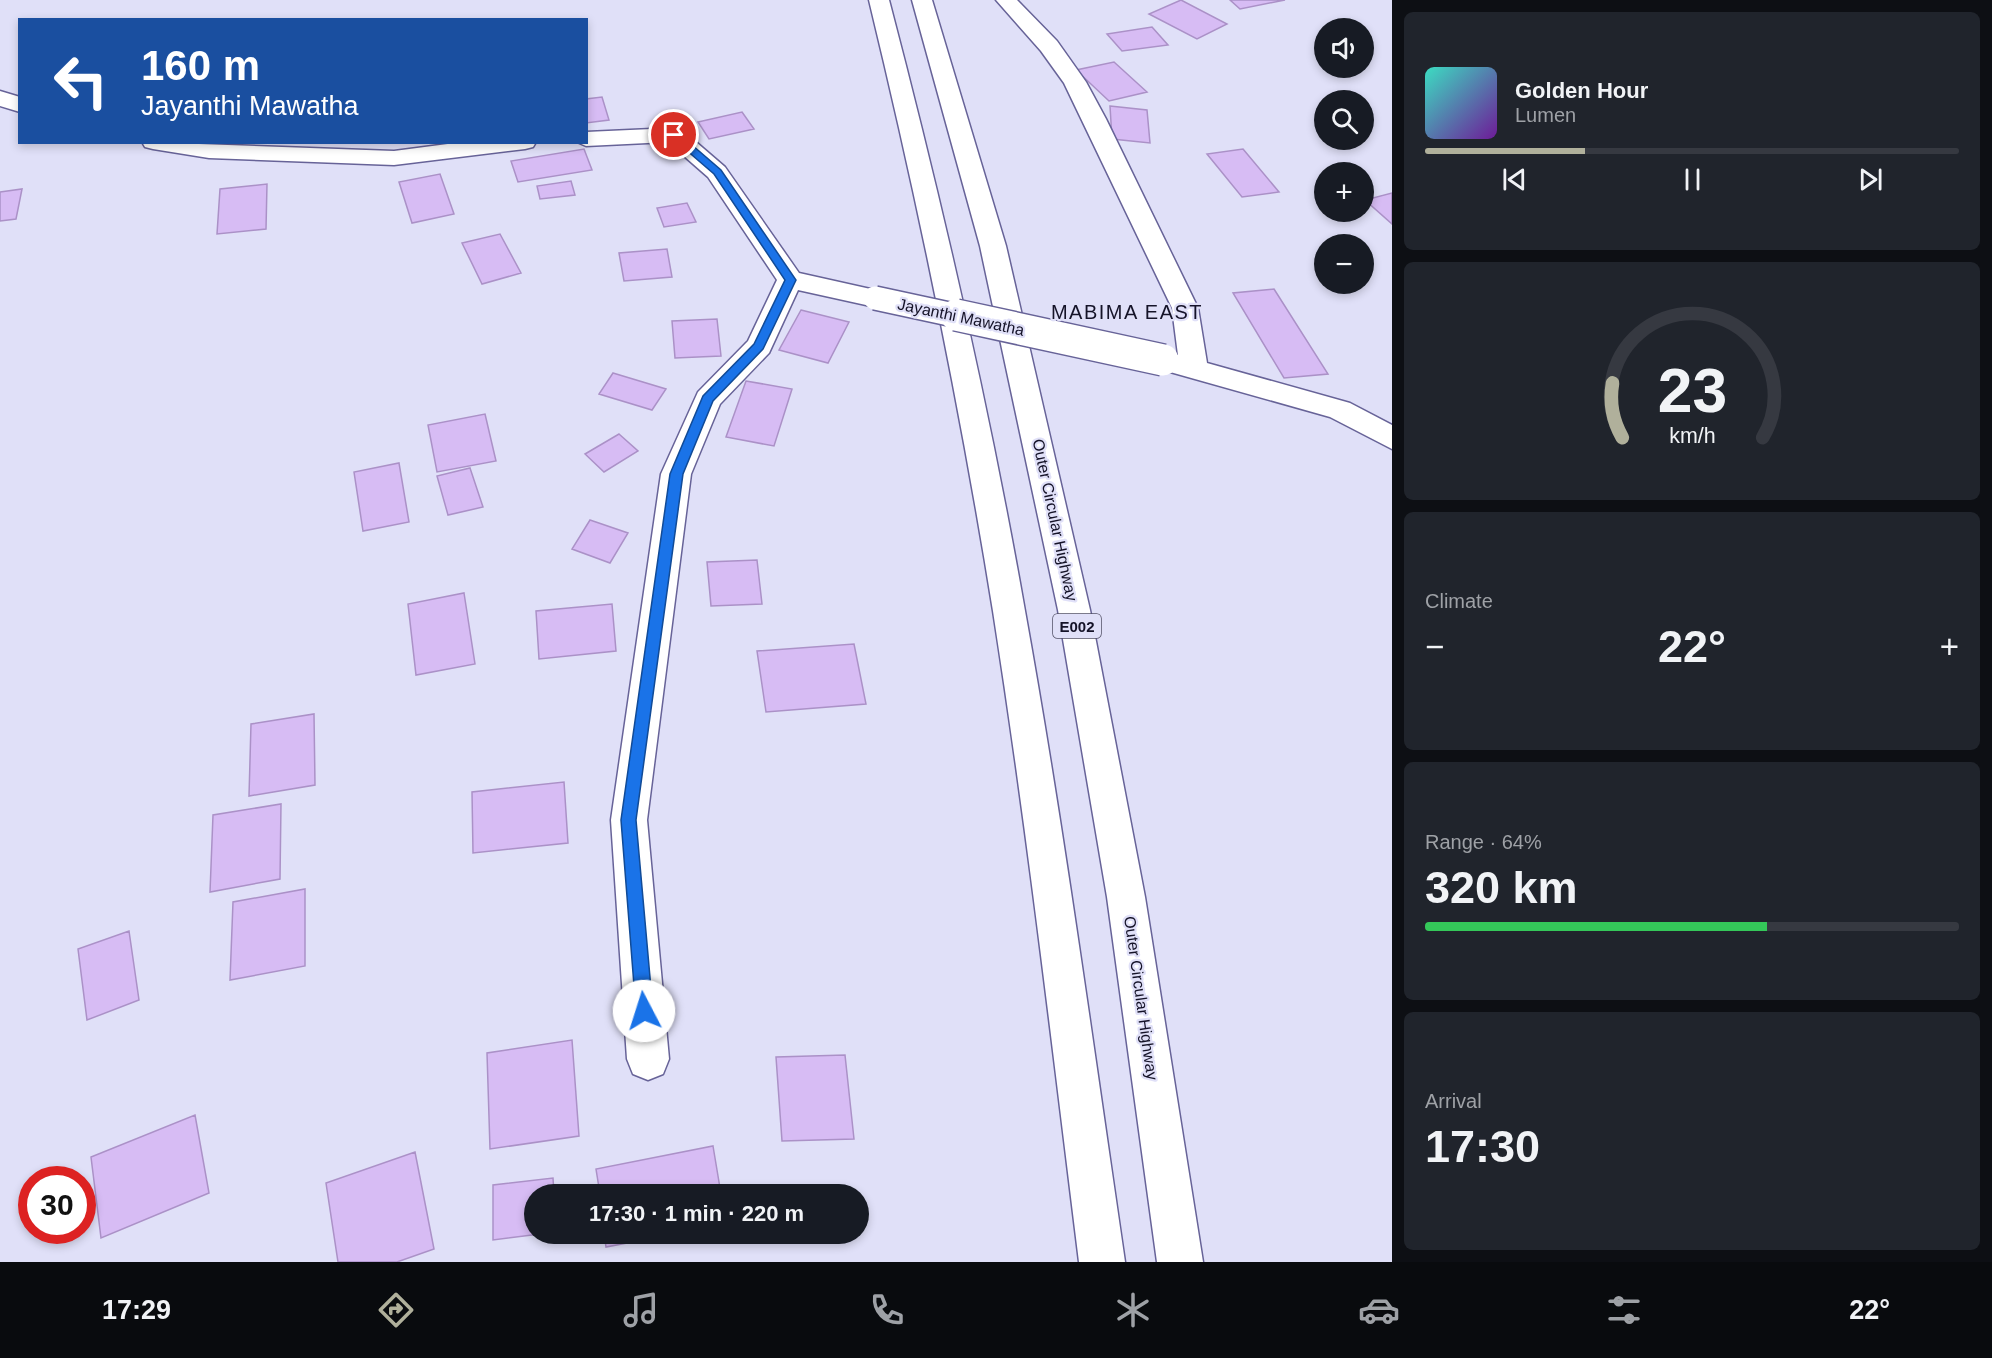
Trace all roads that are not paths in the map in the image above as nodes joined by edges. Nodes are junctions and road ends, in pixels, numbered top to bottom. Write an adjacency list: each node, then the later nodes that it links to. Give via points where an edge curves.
1 (879, 0): 13 (main road, via 939,249 981,452 1050,880)
2 (922, 0): 14 (main road, Outer Circular Highway / E002, via 993,246 1074,610 1126,897)
3 (1006, 0): 10 (main road, via 1049,45 1076,82 1095,119 1185,308)
4 (0, 98): 5 (main road)
5 (18, 104)
6 (588, 139): 9 (main road, via 674,135 717,172)
7 (165, 144): 8 (main road, via 209,151 394,158)
8 (509, 144)
9 (790, 280): 10 (main road, Jayanthi Mawatha, bridge); 12 (main road, via 759,346 708,399 676,474 629,820)
10 (1194, 369): 11 (main road, Jayanthi Mawatha, via 1340,410)
11 (1392, 438)
12 (648, 1059)
13 (1102, 1262)
14 (1180, 1262)

